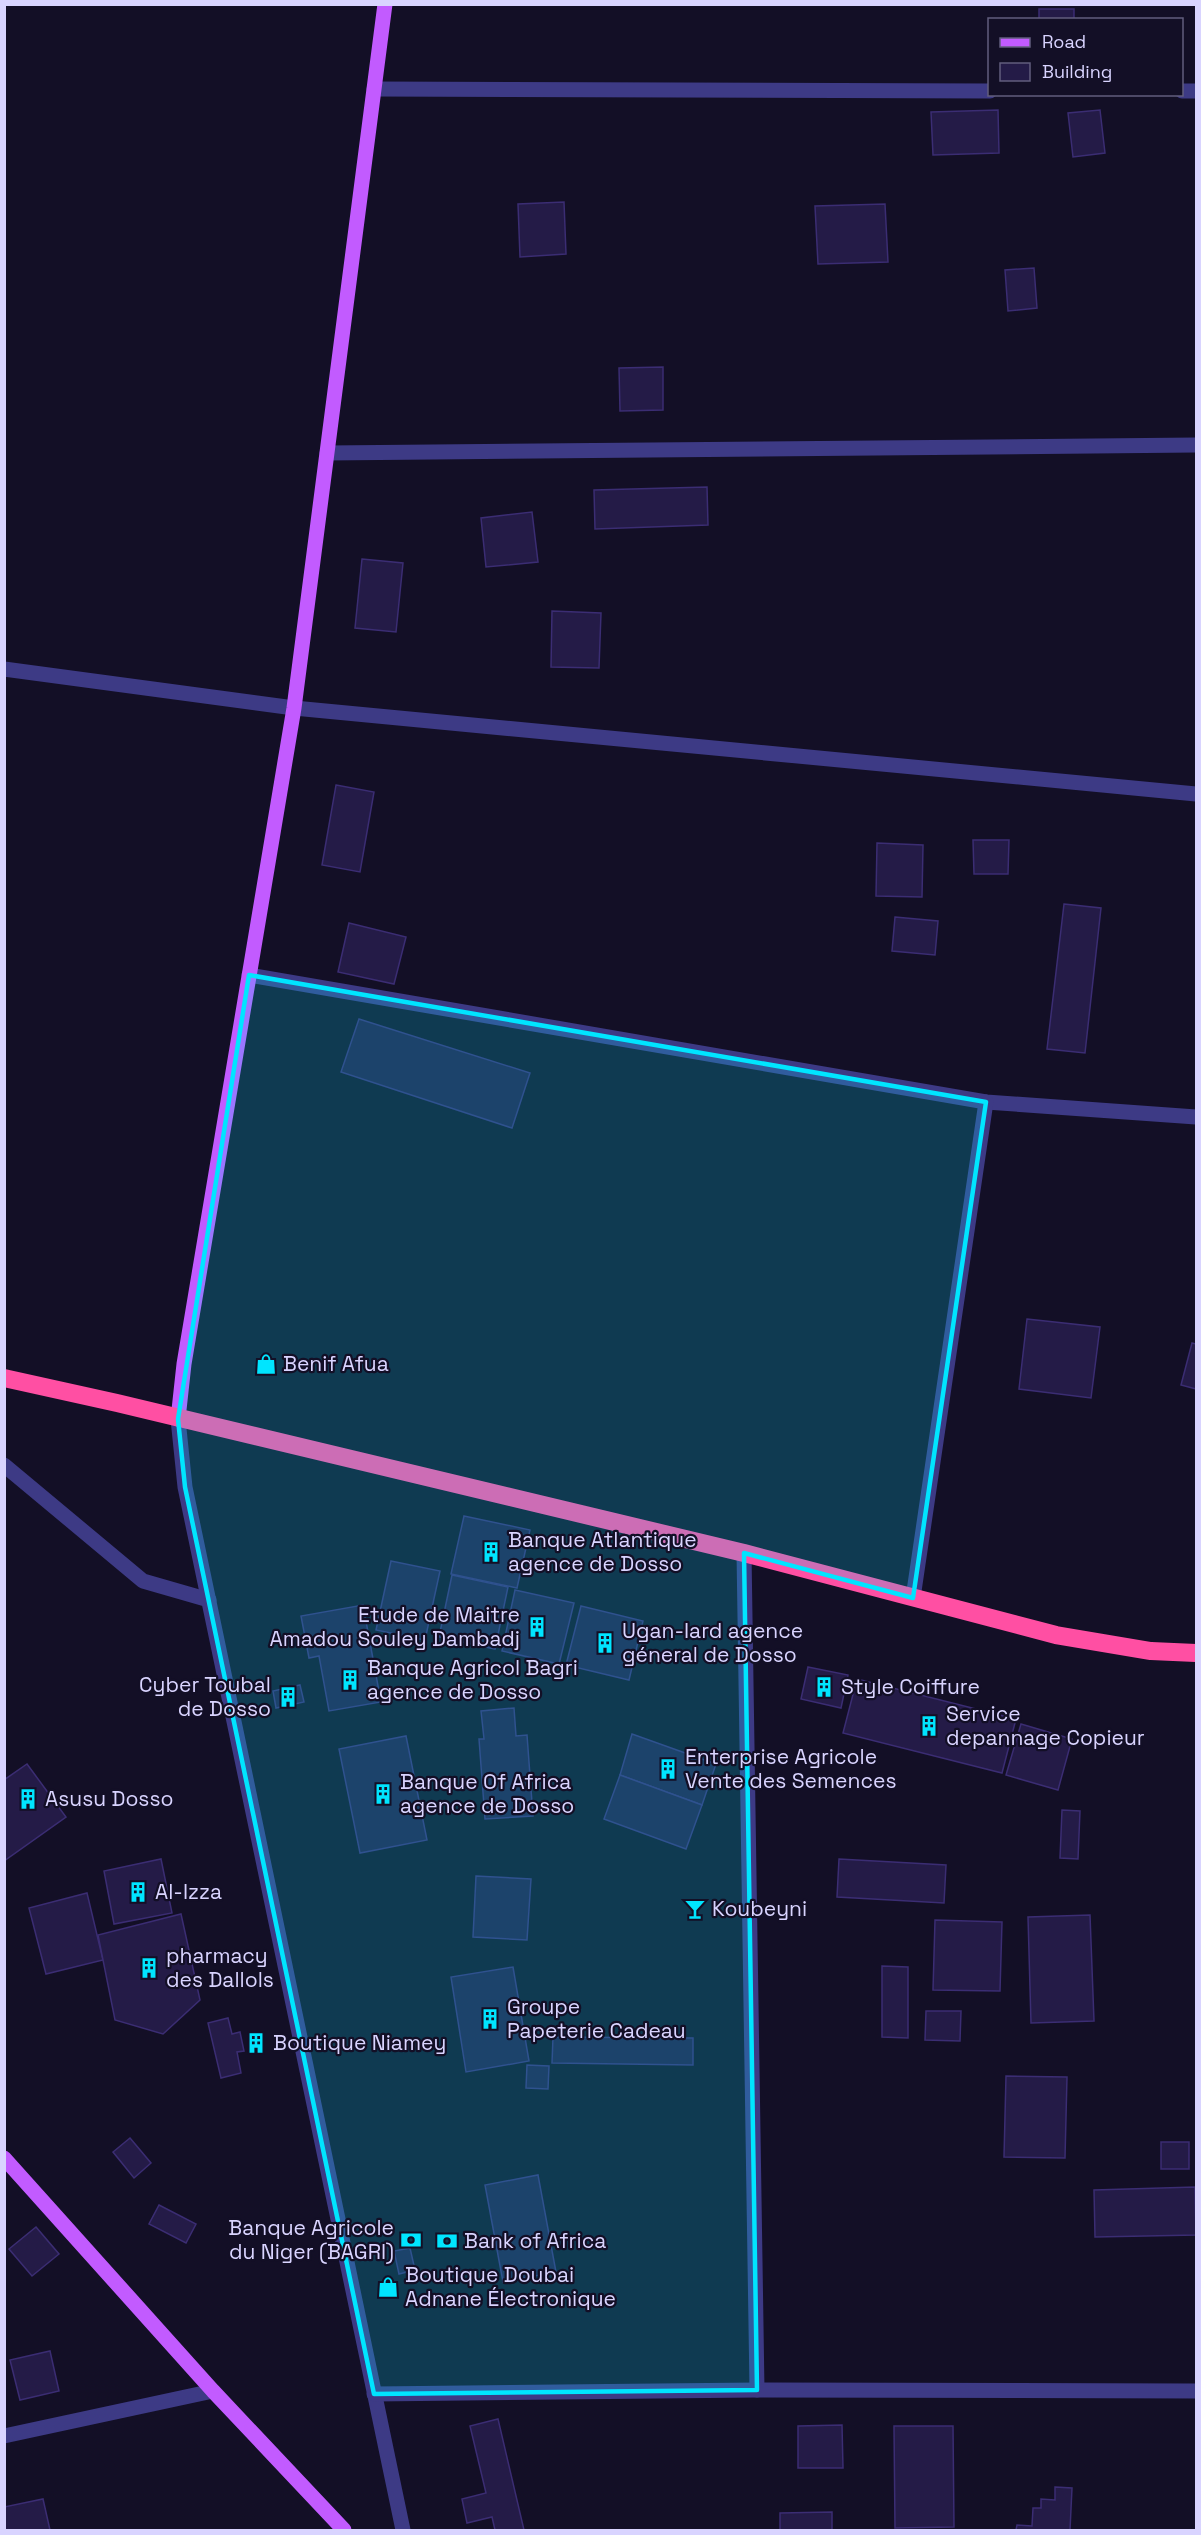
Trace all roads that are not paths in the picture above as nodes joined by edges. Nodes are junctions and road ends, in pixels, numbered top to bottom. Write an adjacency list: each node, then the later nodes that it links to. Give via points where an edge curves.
1 (386, 4): 2 (main road)
2 (374, 88): 3 (street); 5 (main road)
3 (988, 90)
4 (1197, 445): 5 (street)
5 (327, 453): 7 (main road)
6 (4, 669): 7 (street)
7 (294, 708): 8 (street); 9 (main road)
8 (1197, 794)
9 (249, 975): 10 (street); 13 (main road)
10 (986, 1102): 11 (street); 16 (street)
11 (1197, 1118)
12 (4, 1378): 13 (highway)
13 (178, 1419): 15 (highway); 17 (street, via 186,1487)
14 (4, 1465): 17 (street, via 143,1581)
15 (744, 1553): 16 (highway); 20 (street)
16 (913, 1598): 18 (highway, via 1056,1635 1151,1651)
17 (209, 1600): 23 (street)
18 (1197, 1653)
19 (4, 2158): 21 (main road)
20 (757, 2390): 22 (street); 23 (street)
21 (213, 2391): 24 (street); 25 (main road)
22 (1197, 2391)
23 (374, 2394): 26 (street)
24 (4, 2436)
25 (344, 2530)
26 (403, 2530)

